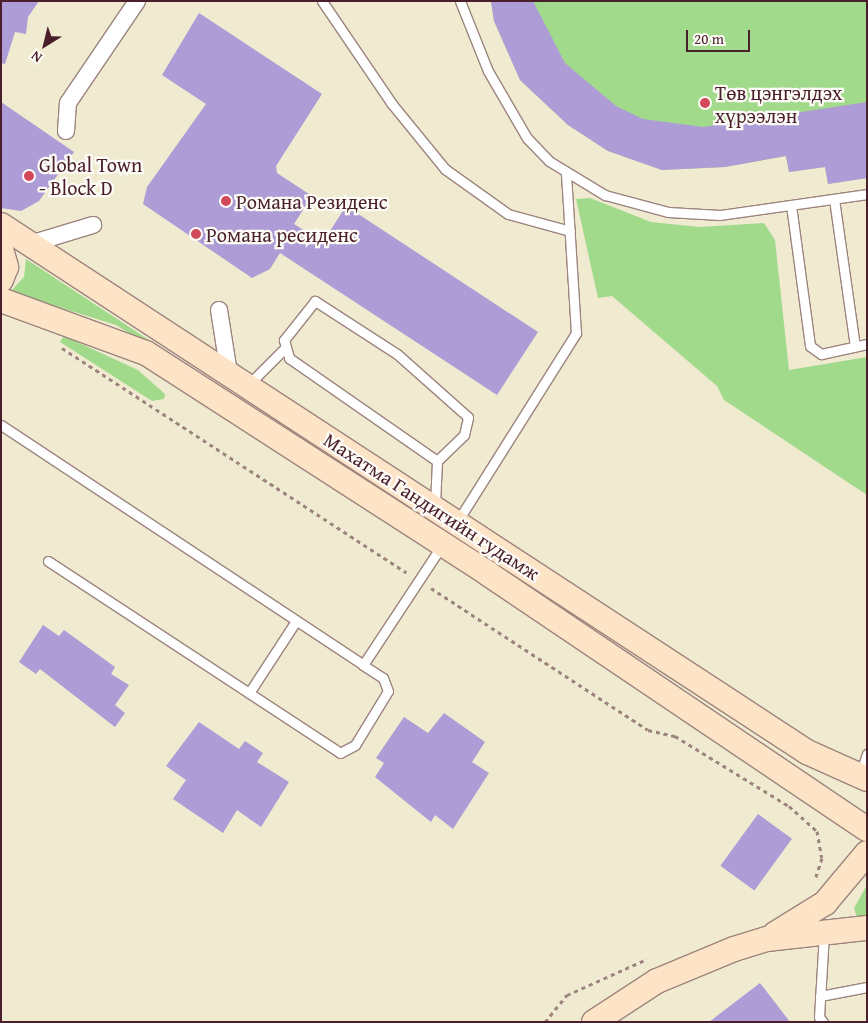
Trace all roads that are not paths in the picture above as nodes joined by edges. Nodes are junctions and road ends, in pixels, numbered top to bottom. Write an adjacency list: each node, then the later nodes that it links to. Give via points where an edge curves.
1 (137, 1): 4 (street, via 68,103)
2 (322, 1): 11 (lane, via 392,104 445,169 508,214)
3 (460, 1): 5 (lane, via 478,50 517,124 540,153)
4 (66, 131)
5 (566, 173): 8 (lane, via 614,199 668,212 720,215); 11 (lane)
6 (867, 194): 7 (lane)
7 (834, 199): 8 (lane); 18 (lane)
8 (791, 205): 18 (lane, via 810,346 821,354)
9 (1, 225): 12 (main road, Махатма Гандигийн гудамж)
10 (93, 225): 12 (street)
11 (570, 231): 24 (lane, via 576,333)
12 (30, 244): 20 (main road, Махатма Гандигийн гудамж)
13 (1, 249): 14 (main road, via 6,267)
14 (1, 280)
15 (1, 300): 25 (main road, Махатма Гандигийн гудамж, via 146,353)
16 (219, 310): 20 (street)
17 (867, 344): 18 (lane)
18 (855, 346)
19 (285, 348): 20 (lane); 22 (lane, via 304,369); 22 (lane, via 284,340 315,302 397,354 468,417 464,435)
20 (238, 379): 23 (main road, Махатма Гандигийн гудамж)
21 (1, 425): 27 (lane)
22 (436, 461): 23 (lane)
23 (436, 509): 24 (main road, Махатма Гандигийн гудамж)
24 (457, 523): 31 (main road, Махатма Гандигийн гудамж, via 812,755)
25 (442, 544): 28 (lane); 32 (main road, Махатма Гандигийн гудамж)
26 (48, 561): 29 (lane)
27 (296, 621): 28 (lane); 29 (lane)
28 (363, 666): 29 (lane, via 383,678 388,691 355,745 340,753)
29 (249, 693)
30 (867, 754): 31 (lane)
31 (863, 778)
32 (867, 829)
33 (867, 853): 36 (main road, via 825,903)
34 (867, 928): 35 (main road)
35 (824, 932): 36 (main road); 38 (lane)
36 (767, 939): 39 (main road, via 657,981)
37 (867, 987): 38 (lane)
38 (820, 996): 40 (lane)
39 (594, 1022)
40 (823, 1022)

